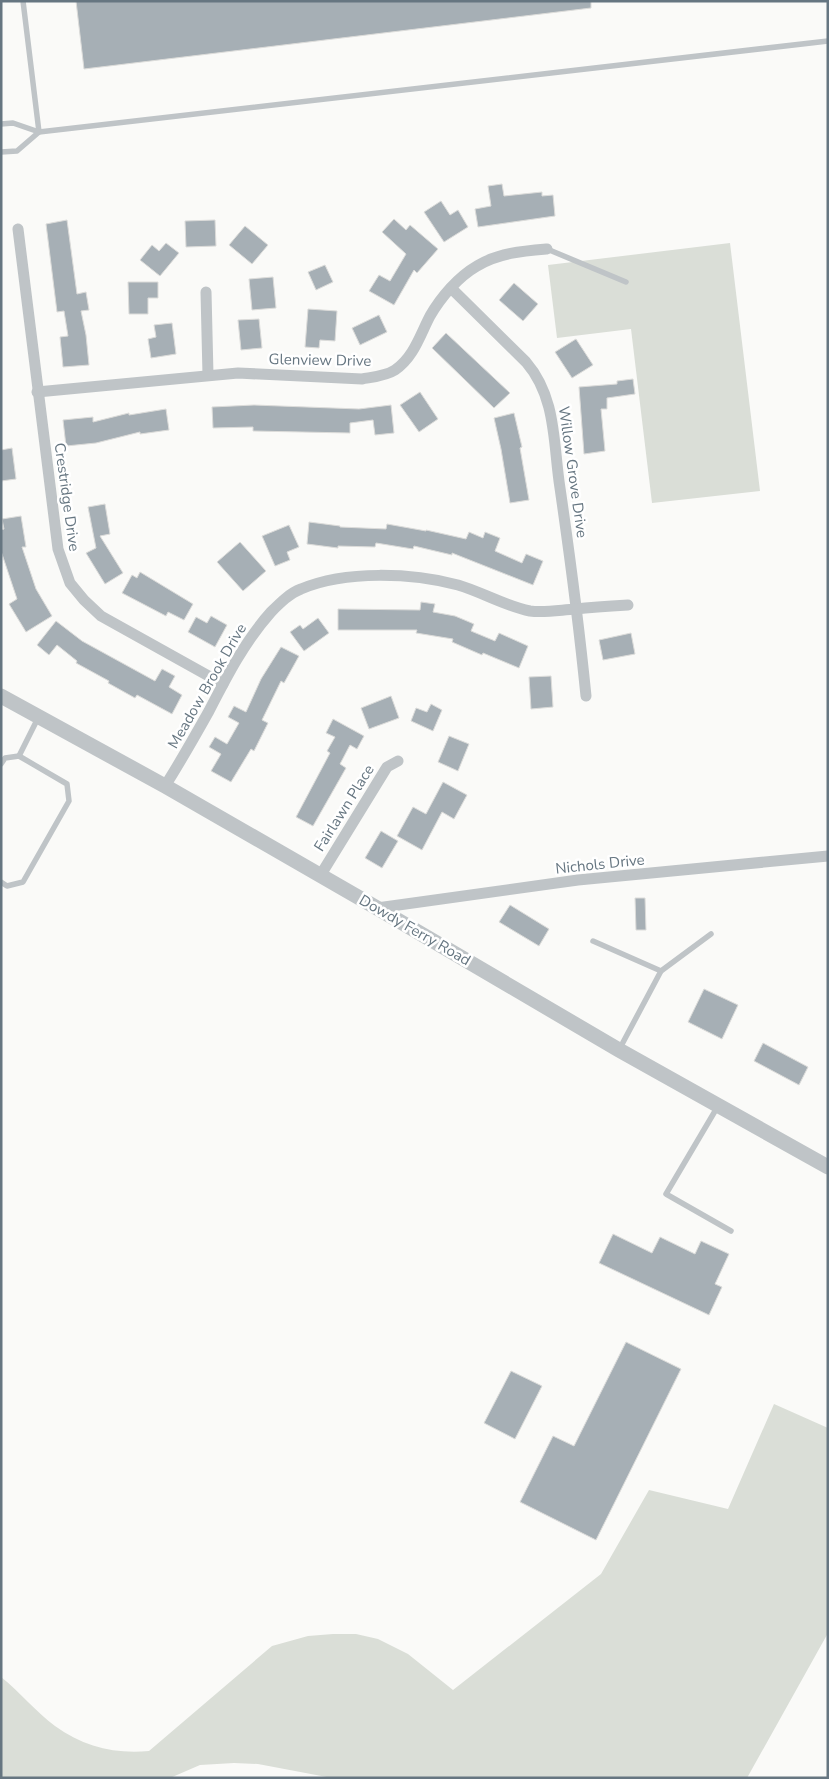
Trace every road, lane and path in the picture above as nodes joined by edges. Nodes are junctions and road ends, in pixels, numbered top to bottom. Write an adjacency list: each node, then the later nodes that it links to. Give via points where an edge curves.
1 (22, 1): 4 (lane)
2 (828, 41): 4 (lane)
3 (1, 124): 4 (lane, via 13,123)
4 (39, 132): 5 (lane, via 17,150)
5 (1, 152)
6 (18, 229): 12 (street, Crestridge Drive)
7 (547, 249): 8 (lane); 9 (street, Glenview Drive, via 492,258 477,266)
8 (626, 282)
9 (452, 288): 11 (street, Glenview Drive, via 431,314 406,361 394,371 362,379); 14 (street, Willow Grove Drive, via 526,362 545,393 554,433)
10 (206, 292): 11 (street)
11 (208, 374): 12 (street, Glenview Drive)
12 (37, 392): 15 (street, Crestridge Drive, via 58,549 70,583 101,616)
13 (628, 605): 14 (street, Meadow Brook Drive)
14 (577, 608): 15 (street, Meadow Brook Drive, via 530,611 460,586 411,577 344,578 317,583 299,589 272,611 242,650); 16 (street, Willow Grove Drive)
15 (223, 684): 22 (street, Meadow Brook Drive)
16 (586, 696)
17 (2, 698): 18 (street, Dowdy Ferry Road)
18 (39, 716): 19 (lane); 22 (street, Dowdy Ferry Road)
19 (19, 756): 21 (lane, via 5,758); 25 (lane, via 67,784 69,801 23,882 7,886)
20 (398, 761): 24 (street, Fairlawn Place, via 387,767)
21 (1, 764)
22 (166, 786): 24 (street, Dowdy Ferry Road)
23 (828, 856): 26 (street, Nichols Drive, via 578,880)
24 (320, 876): 26 (street, Dowdy Ferry Road)
25 (1, 882)
26 (377, 908): 30 (street, Dowdy Ferry Road)
27 (711, 934): 29 (lane)
28 (593, 941): 29 (lane)
29 (661, 971): 30 (lane)
30 (619, 1050): 31 (street, Dowdy Ferry Road)
31 (718, 1106): 32 (street, Dowdy Ferry Road); 33 (lane, via 666,1194)
32 (828, 1168)
33 (731, 1231)

